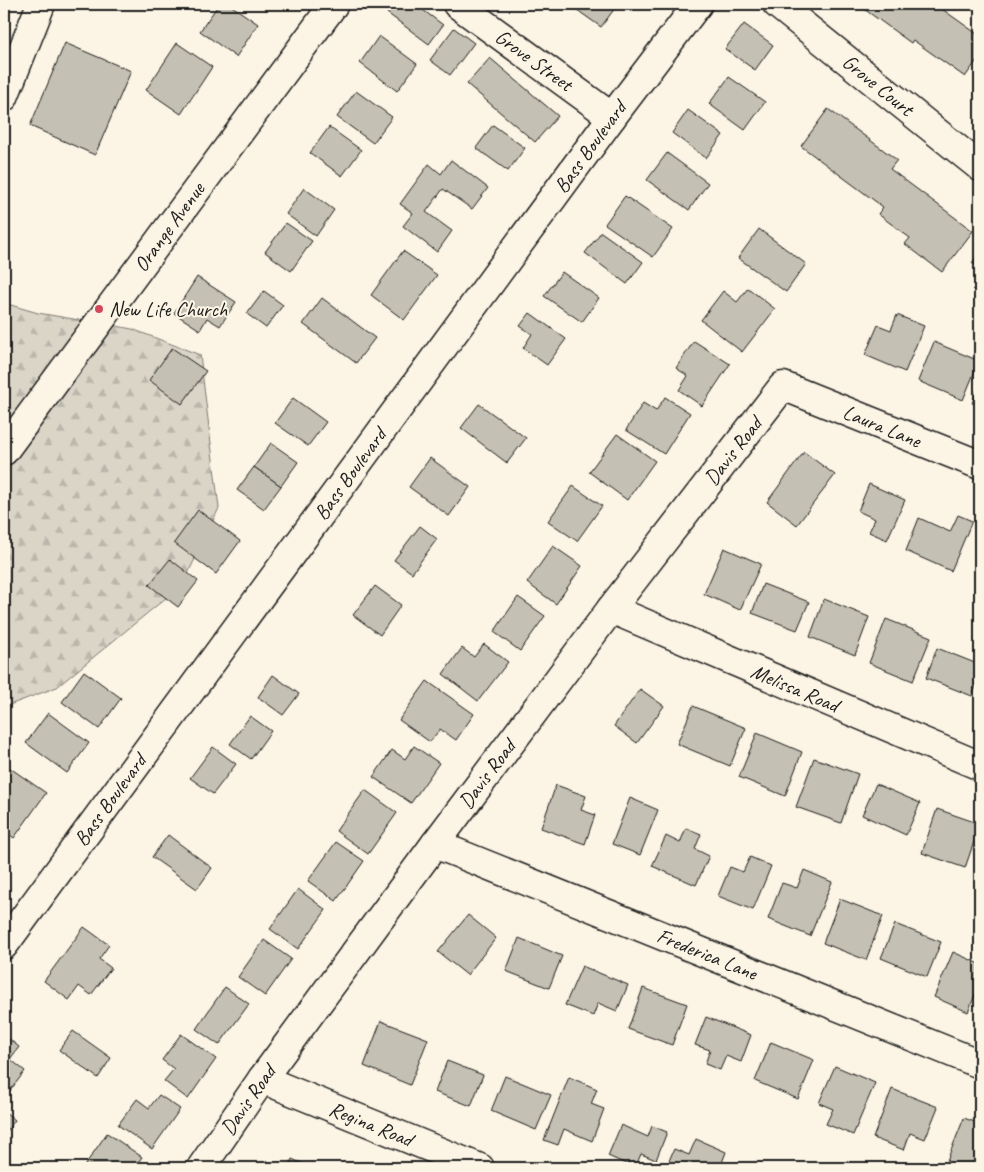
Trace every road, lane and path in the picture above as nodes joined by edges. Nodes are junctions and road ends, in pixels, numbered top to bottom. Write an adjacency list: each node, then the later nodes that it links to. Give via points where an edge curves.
1 (41, 4): 6 (street)
2 (334, 4): 10 (street, Orange Avenue)
3 (457, 4): 7 (street, Grove Street)
4 (698, 4): 7 (street, Bass Boulevard)
5 (777, 4): 8 (street, Grove Court)
6 (4, 97)
7 (612, 117): 15 (street, Bass Boulevard)
8 (980, 167)
9 (783, 386): 11 (street, Laura Lane); 12 (street, Davis Road)
10 (4, 451)
11 (980, 465)
12 (611, 609): 13 (street, Melissa Road); 14 (street, Davis Road)
13 (980, 766)
14 (435, 844): 16 (street, Frederica Lane); 17 (street, Davis Road)
15 (4, 945)
16 (980, 1064)
17 (262, 1079): 18 (street, Davis Road); 19 (street, Regina Road)
18 (201, 1168)
19 (480, 1168)

